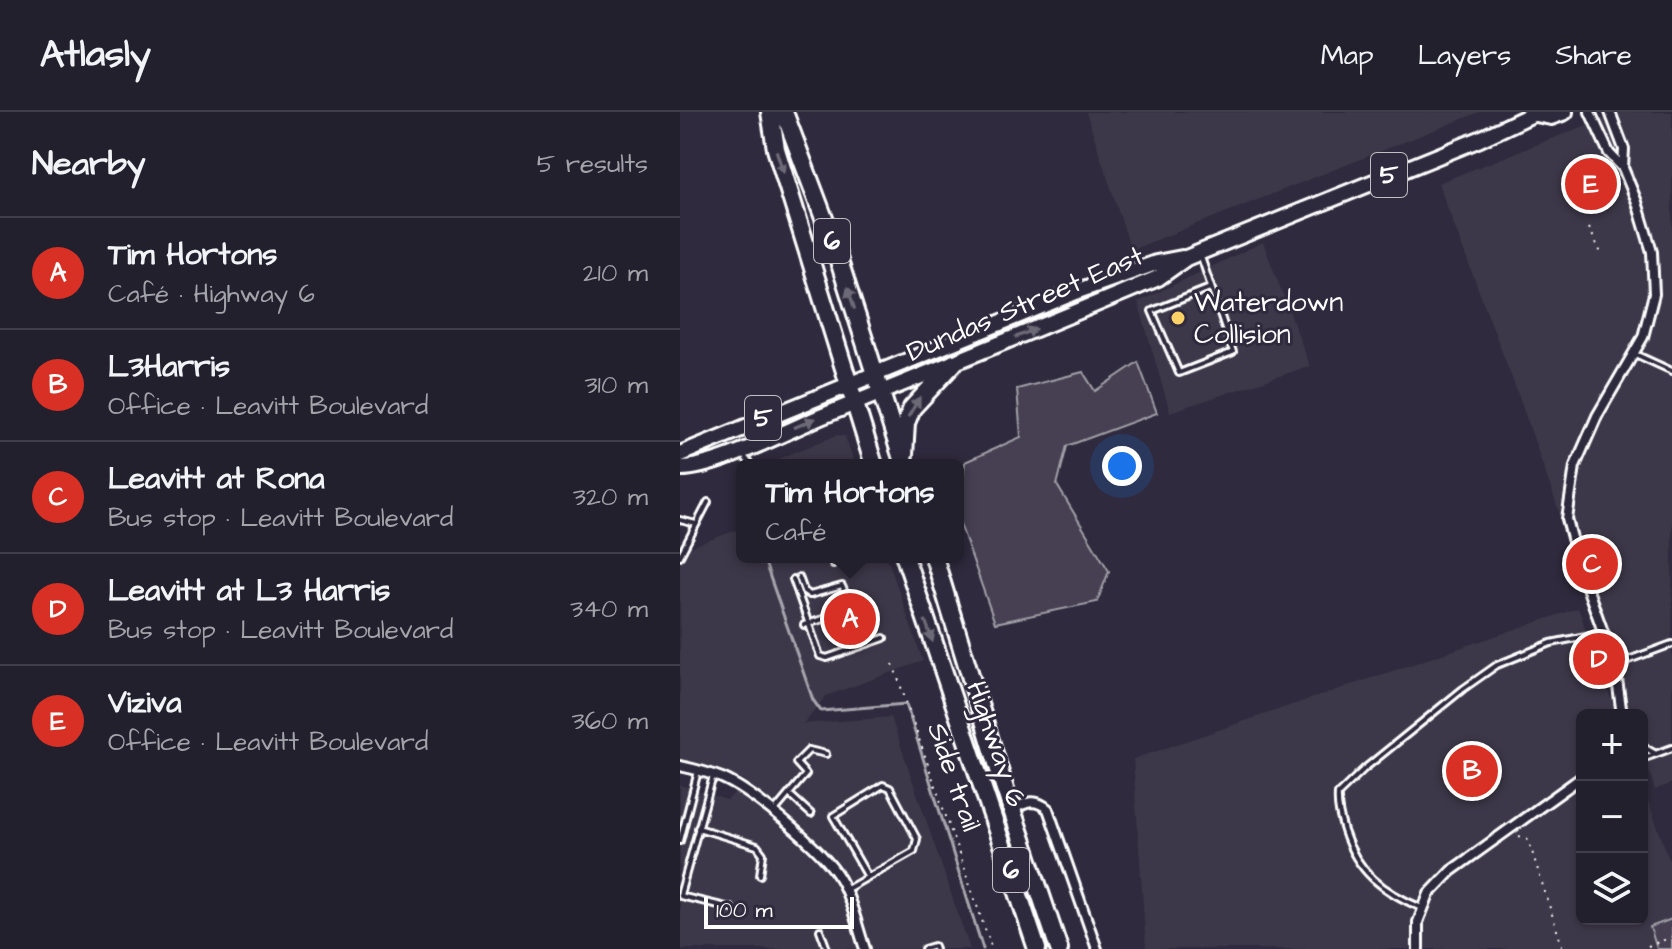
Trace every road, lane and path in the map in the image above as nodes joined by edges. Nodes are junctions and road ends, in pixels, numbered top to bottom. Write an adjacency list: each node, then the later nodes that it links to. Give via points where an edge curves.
1 (770, 112): 16 (highway, 6, one-way to 16, via 776,149)
2 (784, 112): 15 (highway, 6, one-way to 2)
3 (1565, 112): 6 (main road, Dundas Street East / 5, via 1551,117)
4 (1590, 112): 7 (street, via 1609,153)
5 (1610, 112): 7 (street, via 1624,149)
6 (1536, 113): 10 (main road, Dundas Street East / 5)
7 (1623, 168): 12 (street, via 1652,252 1654,294)
8 (1589, 228): 9 (path)
9 (1601, 253)
10 (1193, 255): 11 (lane); 13 (main road, Dundas Street East / 5, one-way to 10, via 1158,278); 15 (main road, Dundas Street East / 5, via 1091,286)
11 (1210, 288): 11 (lane, via 1233,352 1179,373 1152,311)
12 (1635, 354): 14 (lane); 33 (street, via 1597,416 1575,466 1567,519)
13 (954, 363): 17 (main road, Dundas Street East / 5); 24 (highway, one-way to 13, via 912,408)
14 (1672, 371)
15 (875, 372): 16 (main road, 5); 17 (highway, 6)
16 (847, 384): 18 (highway, 6); 20 (main road, 5)
17 (881, 393): 18 (main road, 5); 23 (highway, 6)
18 (854, 403): 19 (main road, 5, one-way to 18); 22 (highway, 6)
19 (740, 451): 21 (lane); 25 (main road, 5)
20 (680, 454)
21 (746, 459)
22 (871, 459)
23 (902, 459)
24 (904, 459)
25 (680, 468)
26 (708, 502): 28 (lane)
27 (680, 520): 28 (lane)
28 (696, 524): 29 (lane)
29 (680, 556)
30 (907, 563): 49 (highway, Highway 6 / 6, one-way to 49)
31 (936, 563): 48 (highway, Highway 6 / 6)
32 (806, 624): 32 (lane, via 845,612 850,604 842,586 810,595 796,578); 34 (lane, via 823,658)
33 (1603, 633): 37 (street); 64 (lane, via 1551,643 1497,665 1338,794 1341,821 1360,867 1397,898)
34 (884, 638)
35 (1672, 644): 37 (lane)
36 (893, 664): 72 (path, Side trail)
37 (1615, 665): 38 (street)
38 (1621, 709)
39 (1672, 748): 42 (lane)
40 (1648, 749): 42 (lane)
41 (826, 754): 50 (lane, via 809,750 796,763 806,774)
42 (1656, 754): 43 (lane)
43 (1648, 757)
44 (680, 766): 45 (street)
45 (698, 771): 46 (street); 52 (lane)
46 (713, 776): 54 (street); 56 (lane)
47 (1576, 781): 64 (street, via 1451,871)
48 (1004, 786): 49 (street); 53 (highway, Highway 6 / 6)
49 (985, 792): 73 (highway, Highway 6 / 6)
50 (789, 794): 54 (lane); 55 (lane)
51 (680, 804): 52 (lane)
52 (689, 806): 58 (lane)
53 (1012, 810): 74 (highway, Highway 6 / 6); 75 (street, via 1035,801 1048,809)
54 (772, 814): 61 (street, via 826,860)
55 (811, 814)
56 (698, 828): 59 (lane, via 757,846 763,854); 62 (lane)
57 (1519, 836): 77 (path, via 1528,839)
58 (680, 841)
59 (760, 875)
60 (868, 877): 60 (lane, via 914,851 917,839 890,788 883,785 833,816); 61 (lane)
61 (845, 890): 69 (street)
62 (680, 896): 63 (lane)
63 (731, 908)
64 (1423, 908): 76 (street)
65 (820, 930): 68 (lane)
66 (1672, 937): 67 (path)
67 (1648, 946)
68 (827, 949)
69 (865, 949)
70 (924, 949): 71 (lane)
71 (935, 949)
72 (992, 949)
73 (1037, 949)
74 (1059, 949)
75 (1097, 949)
76 (1418, 949)
77 (1563, 949)

